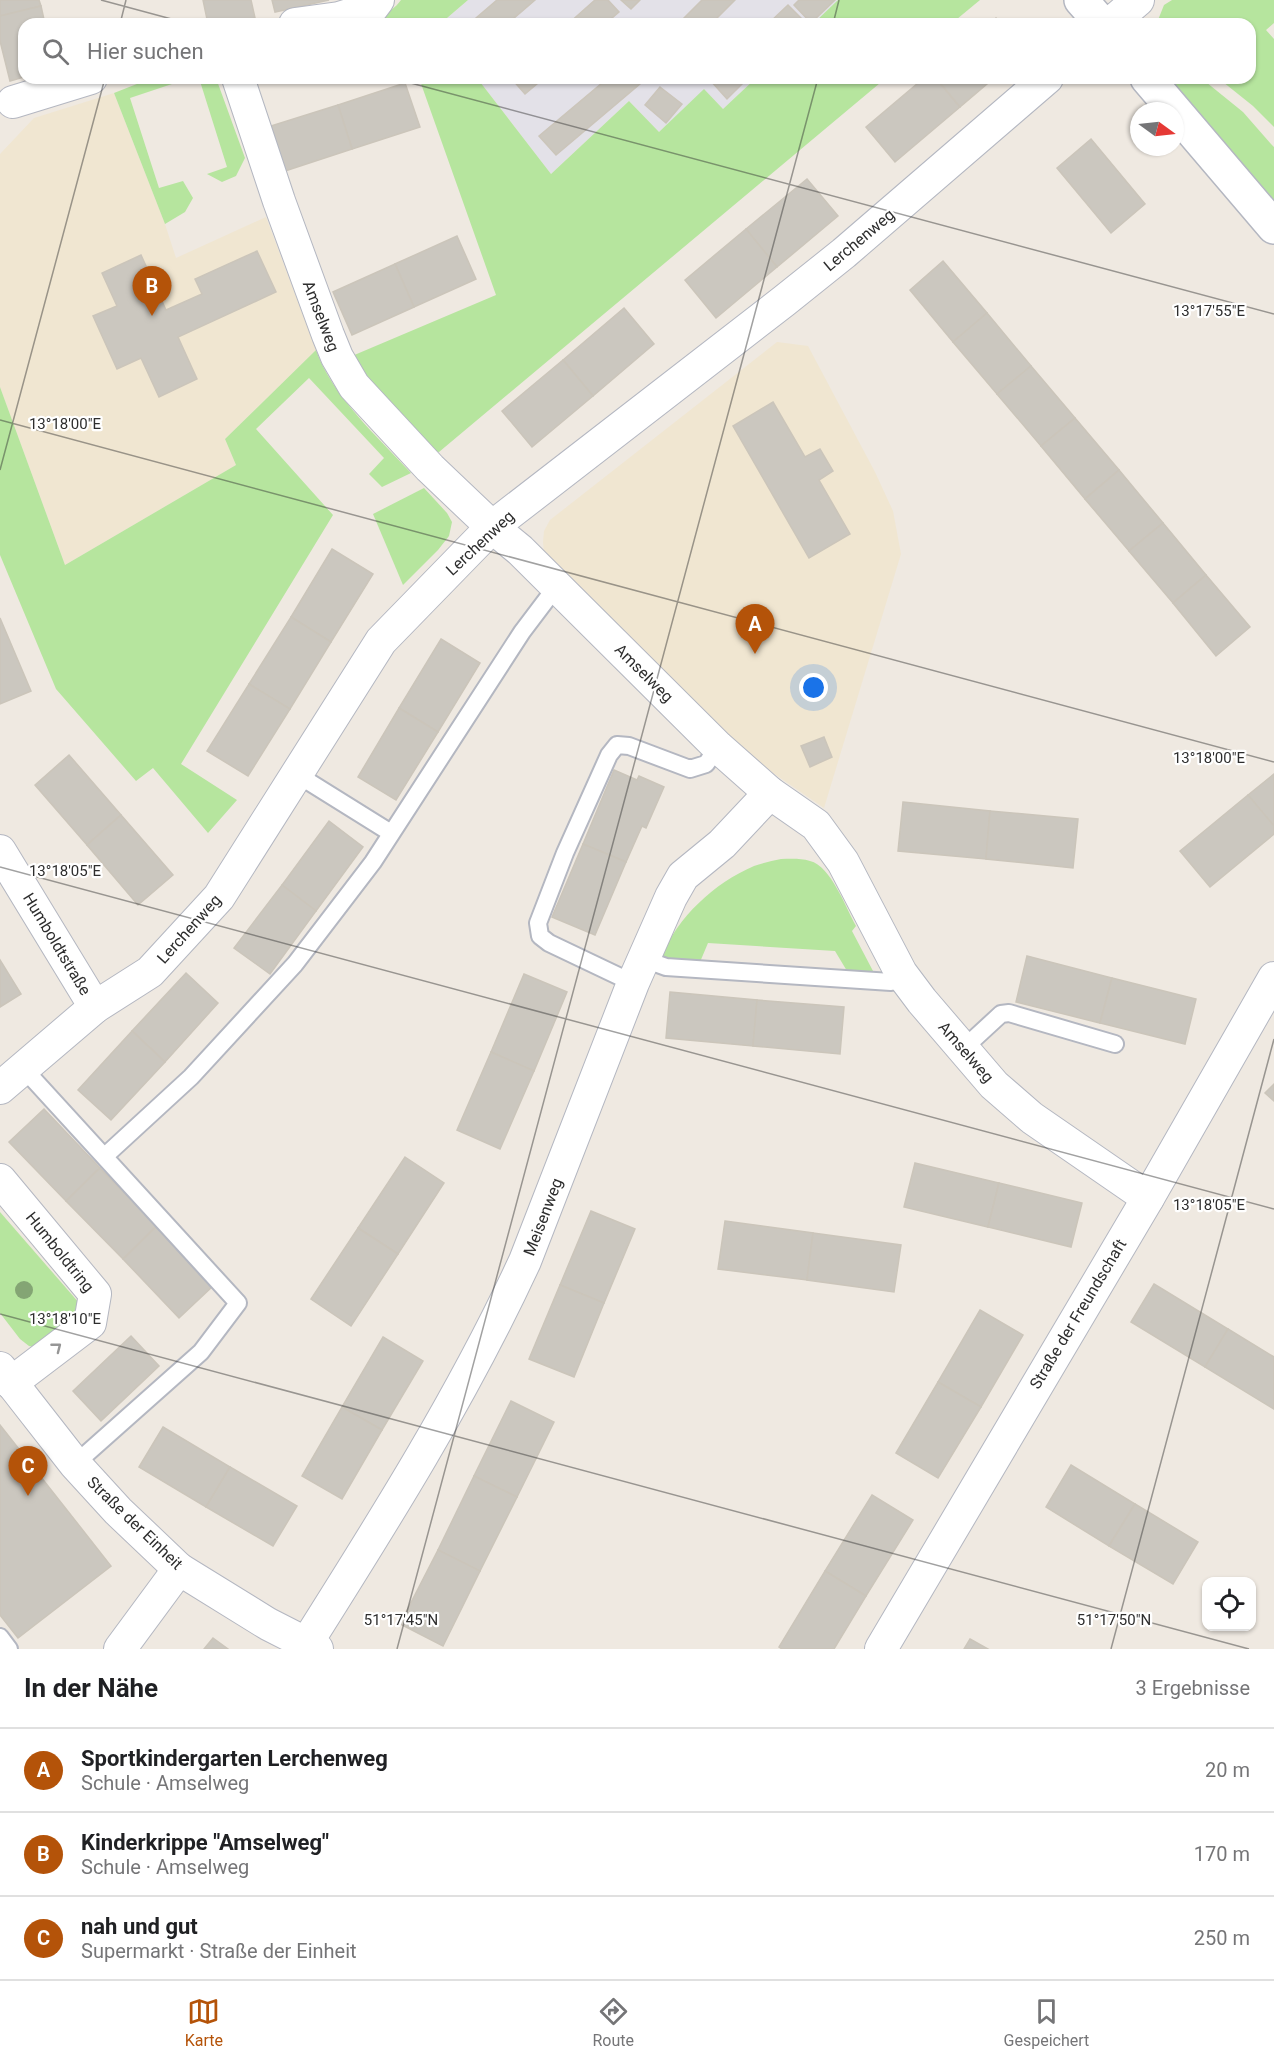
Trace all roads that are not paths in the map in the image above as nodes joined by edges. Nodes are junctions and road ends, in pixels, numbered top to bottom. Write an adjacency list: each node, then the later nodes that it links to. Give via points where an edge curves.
1 (378, 0): 4 (street, via 372,8)
2 (1081, 0): 5 (street)
3 (1138, 0): 6 (street)
4 (339, 18)
5 (1097, 18)
6 (1117, 18)
7 (72, 84): 11 (street)
8 (240, 84): 13 (street, Amselweg, via 287,223 345,373 430,468)
9 (1040, 84): 13 (street, Lerchenweg, via 793,294)
10 (1153, 84): 12 (street)
11 (13, 102)
12 (1274, 228)
13 (492, 528): 14 (street, Amselweg); 16 (street, Lerchenweg, via 381,641)
14 (556, 587): 15 (street, Amselweg); 18 (lane, via 522,632)
15 (717, 747): 17 (street, Amselweg); 20 (lane, via 706,764 690,769 617,745 565,854 538,923 540,936 549,943)
16 (298, 775): 18 (lane); 23 (street, Lerchenweg, via 219,897 150,972)
17 (770, 793): 20 (street, Meisenweg, via 722,844 683,876); 21 (street, Amselweg, via 816,825 830,843)
18 (391, 833): 27 (lane, via 374,862 295,964 190,1077)
19 (0, 851): 23 (street, Humboldtstraße)
20 (638, 971): 21 (lane, via 666,967 891,982); 34 (street, Meisenweg, via 504,1306 433,1440)
21 (901, 973): 25 (street, Amselweg)
22 (1274, 978): 29 (street, Straße der Freundschaft)
23 (95, 1007): 26 (street, Lerchenweg)
24 (1115, 1044): 25 (lane, via 1009,1013 1001,1014)
25 (963, 1049): 29 (street, Amselweg, via 994,1085 1032,1118)
26 (12, 1079): 27 (lane)
27 (105, 1156): 31 (lane, via 238,1303 201,1352)
28 (0, 1180): 30 (street, Humboldtring, one-way to 28, via 90,1323 95,1294)
29 (1148, 1198): 37 (street, Straße der Freundschaft)
30 (6, 1376): 31 (street, Straße der Einheit)
31 (75, 1464): 32 (street, Straße der Einheit)
32 (179, 1569): 34 (street, Straße der Einheit); 36 (street)
33 (0, 1637): 35 (lane)
34 (312, 1647)
35 (9, 1649)
36 (120, 1649)
37 (881, 1649)

